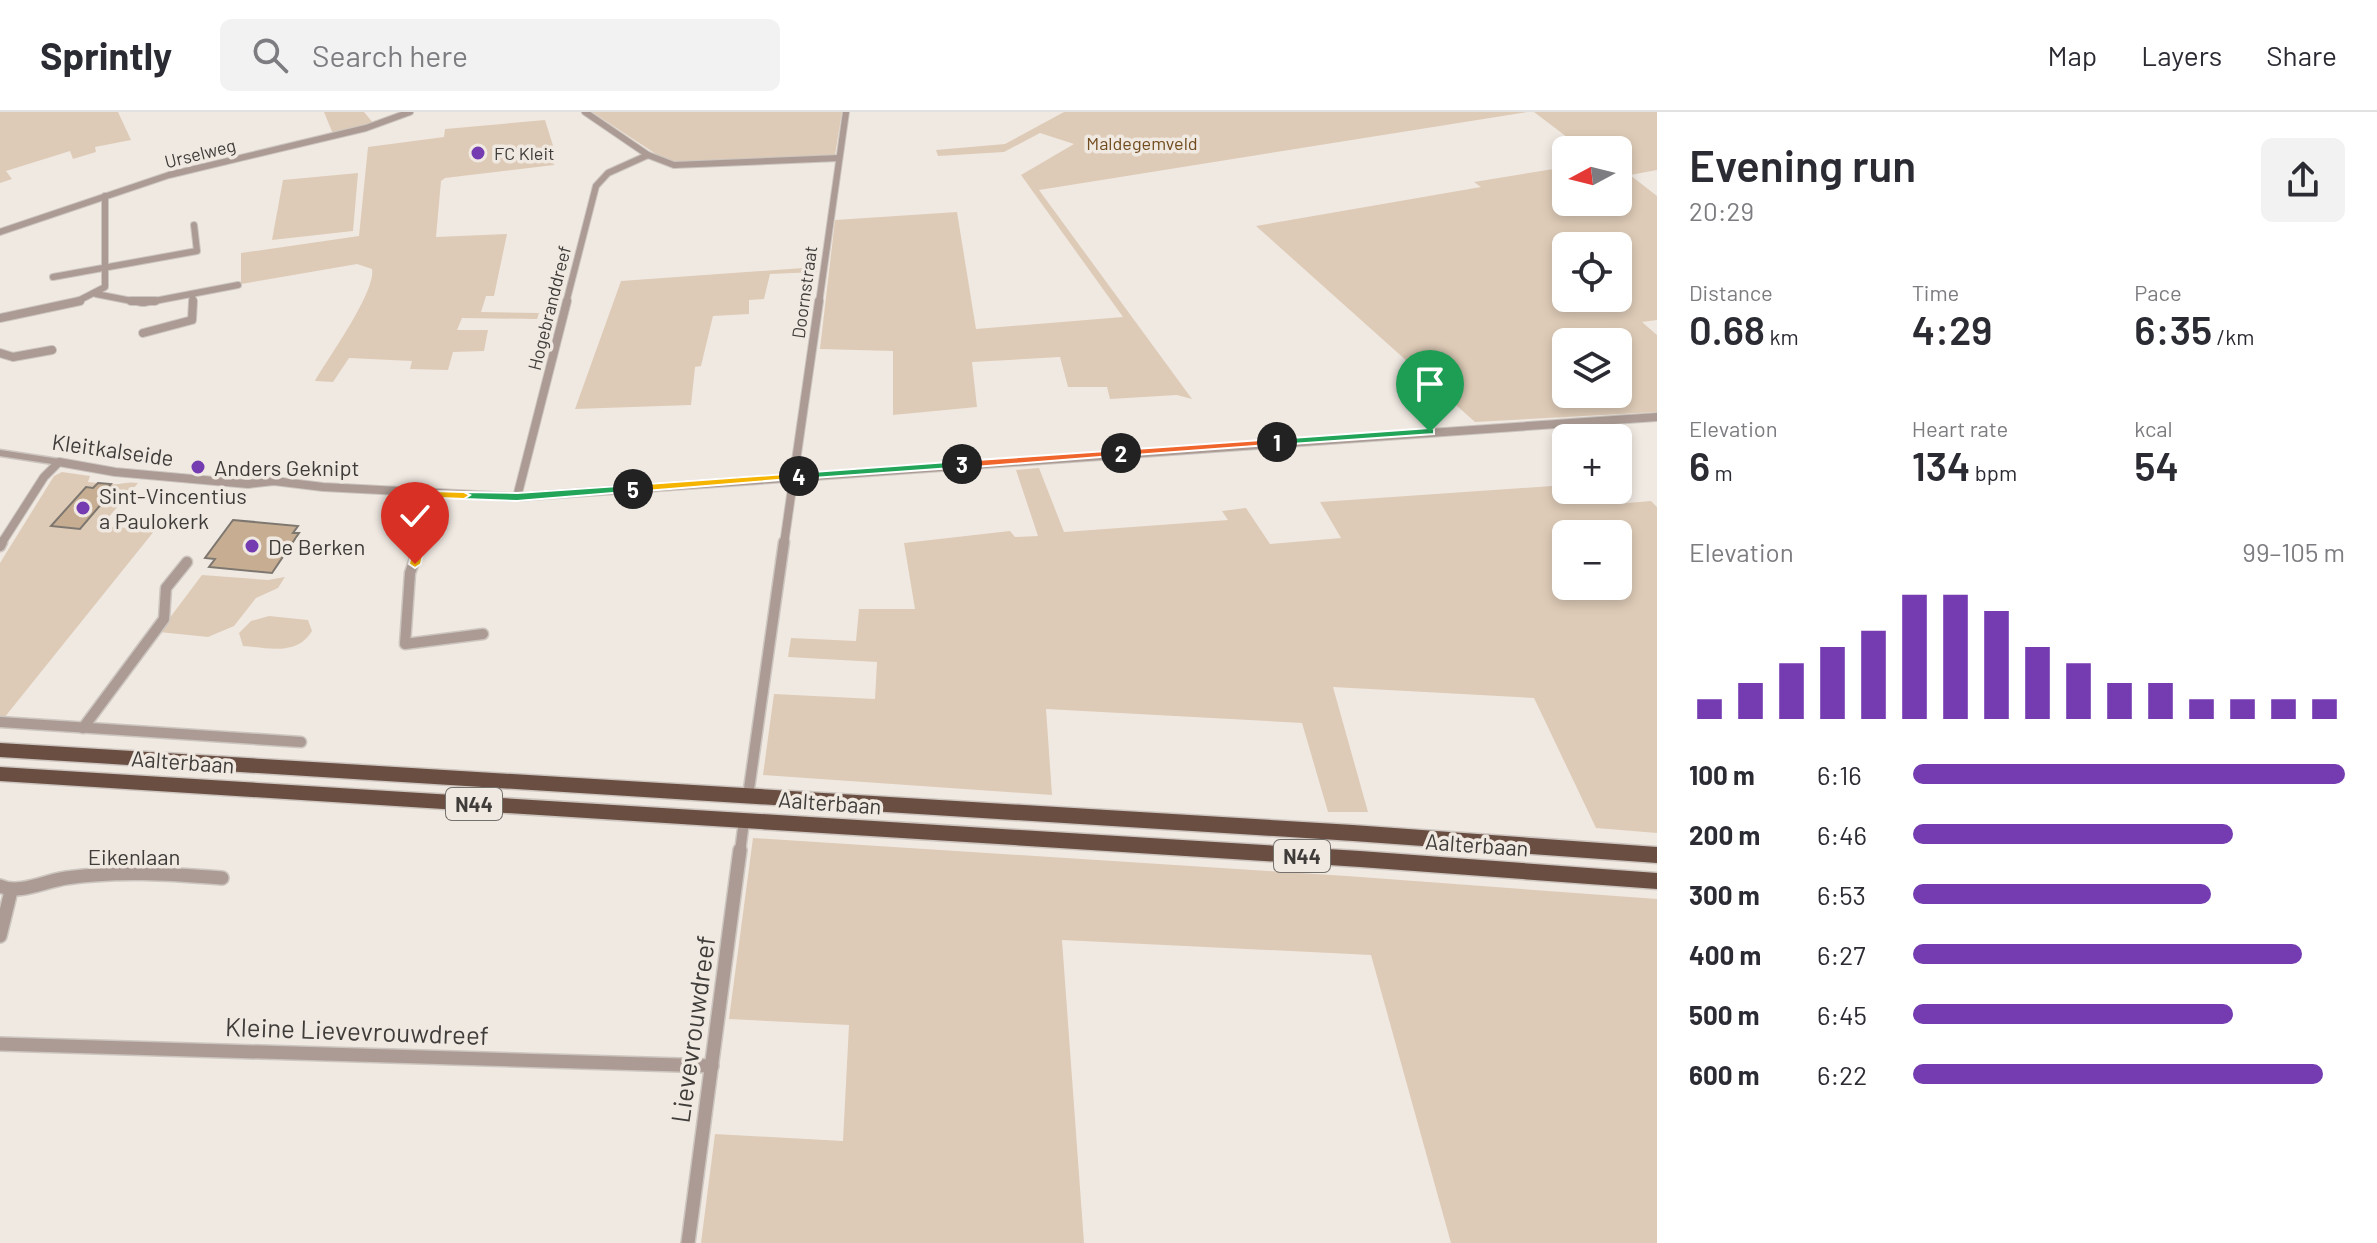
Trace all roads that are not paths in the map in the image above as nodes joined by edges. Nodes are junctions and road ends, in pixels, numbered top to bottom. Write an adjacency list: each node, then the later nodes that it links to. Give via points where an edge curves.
1 (410, 112): 6 (street, Urselweg)
2 (585, 112): 4 (street)
3 (846, 112): 5 (street, Doornstraat)
4 (648, 155): 5 (street, via 689,166); 23 (street, Hogebranddreef, via 608,173 596,186)
5 (839, 158): 21 (street, Doornstraat)
6 (105, 196): 8 (street, Urselweg); 9 (street)
7 (194, 225): 9 (street, via 197,251)
8 (0, 232)
9 (106, 267): 10 (street); 12 (street, via 106,285)
10 (53, 277)
11 (238, 285): 13 (street)
12 (96, 294): 13 (street, via 143,303); 14 (street)
13 (192, 294): 15 (street, via 192,320)
14 (0, 318)
15 (143, 333)
16 (52, 350): 17 (street, via 13,357)
17 (0, 353)
18 (1657, 417): 21 (street, Kleitkalseide)
19 (0, 453): 20 (street, Kleitkalseide)
20 (59, 462): 22 (street, Kleitkalseide, via 248,484 274,481); 24 (street)
21 (794, 476): 23 (street, Kleitkalseide); 32 (street)
22 (437, 494): 23 (street, Kleitkalseide); 26 (street, via 425,516 410,573 405,644)
23 (517, 497)
24 (0, 546)
25 (187, 562): 28 (street, via 166,588 164,619)
26 (483, 634)
27 (0, 722): 28 (street, Aalterbaan)
28 (83, 728): 29 (street, Aalterbaan)
29 (301, 742)
30 (0, 750): 32 (highway, Aalterbaan / N44)
31 (0, 774): 33 (highway, Aalterbaan / N44)
32 (748, 796): 34 (highway, Aalterbaan / N44)
33 (744, 821): 36 (highway, Aalterbaan / N44); 40 (street, Lievevrouwdreef)
34 (1657, 855)
35 (222, 878): 37 (street, Eikenlaan, via 118,871)
36 (1657, 881)
37 (6, 889): 38 (street)
38 (0, 936)
39 (0, 1044): 40 (street, Kleine Lievevrouwdreef)
40 (712, 1066): 41 (street, Lievevrouwdreef)
41 (688, 1243)

